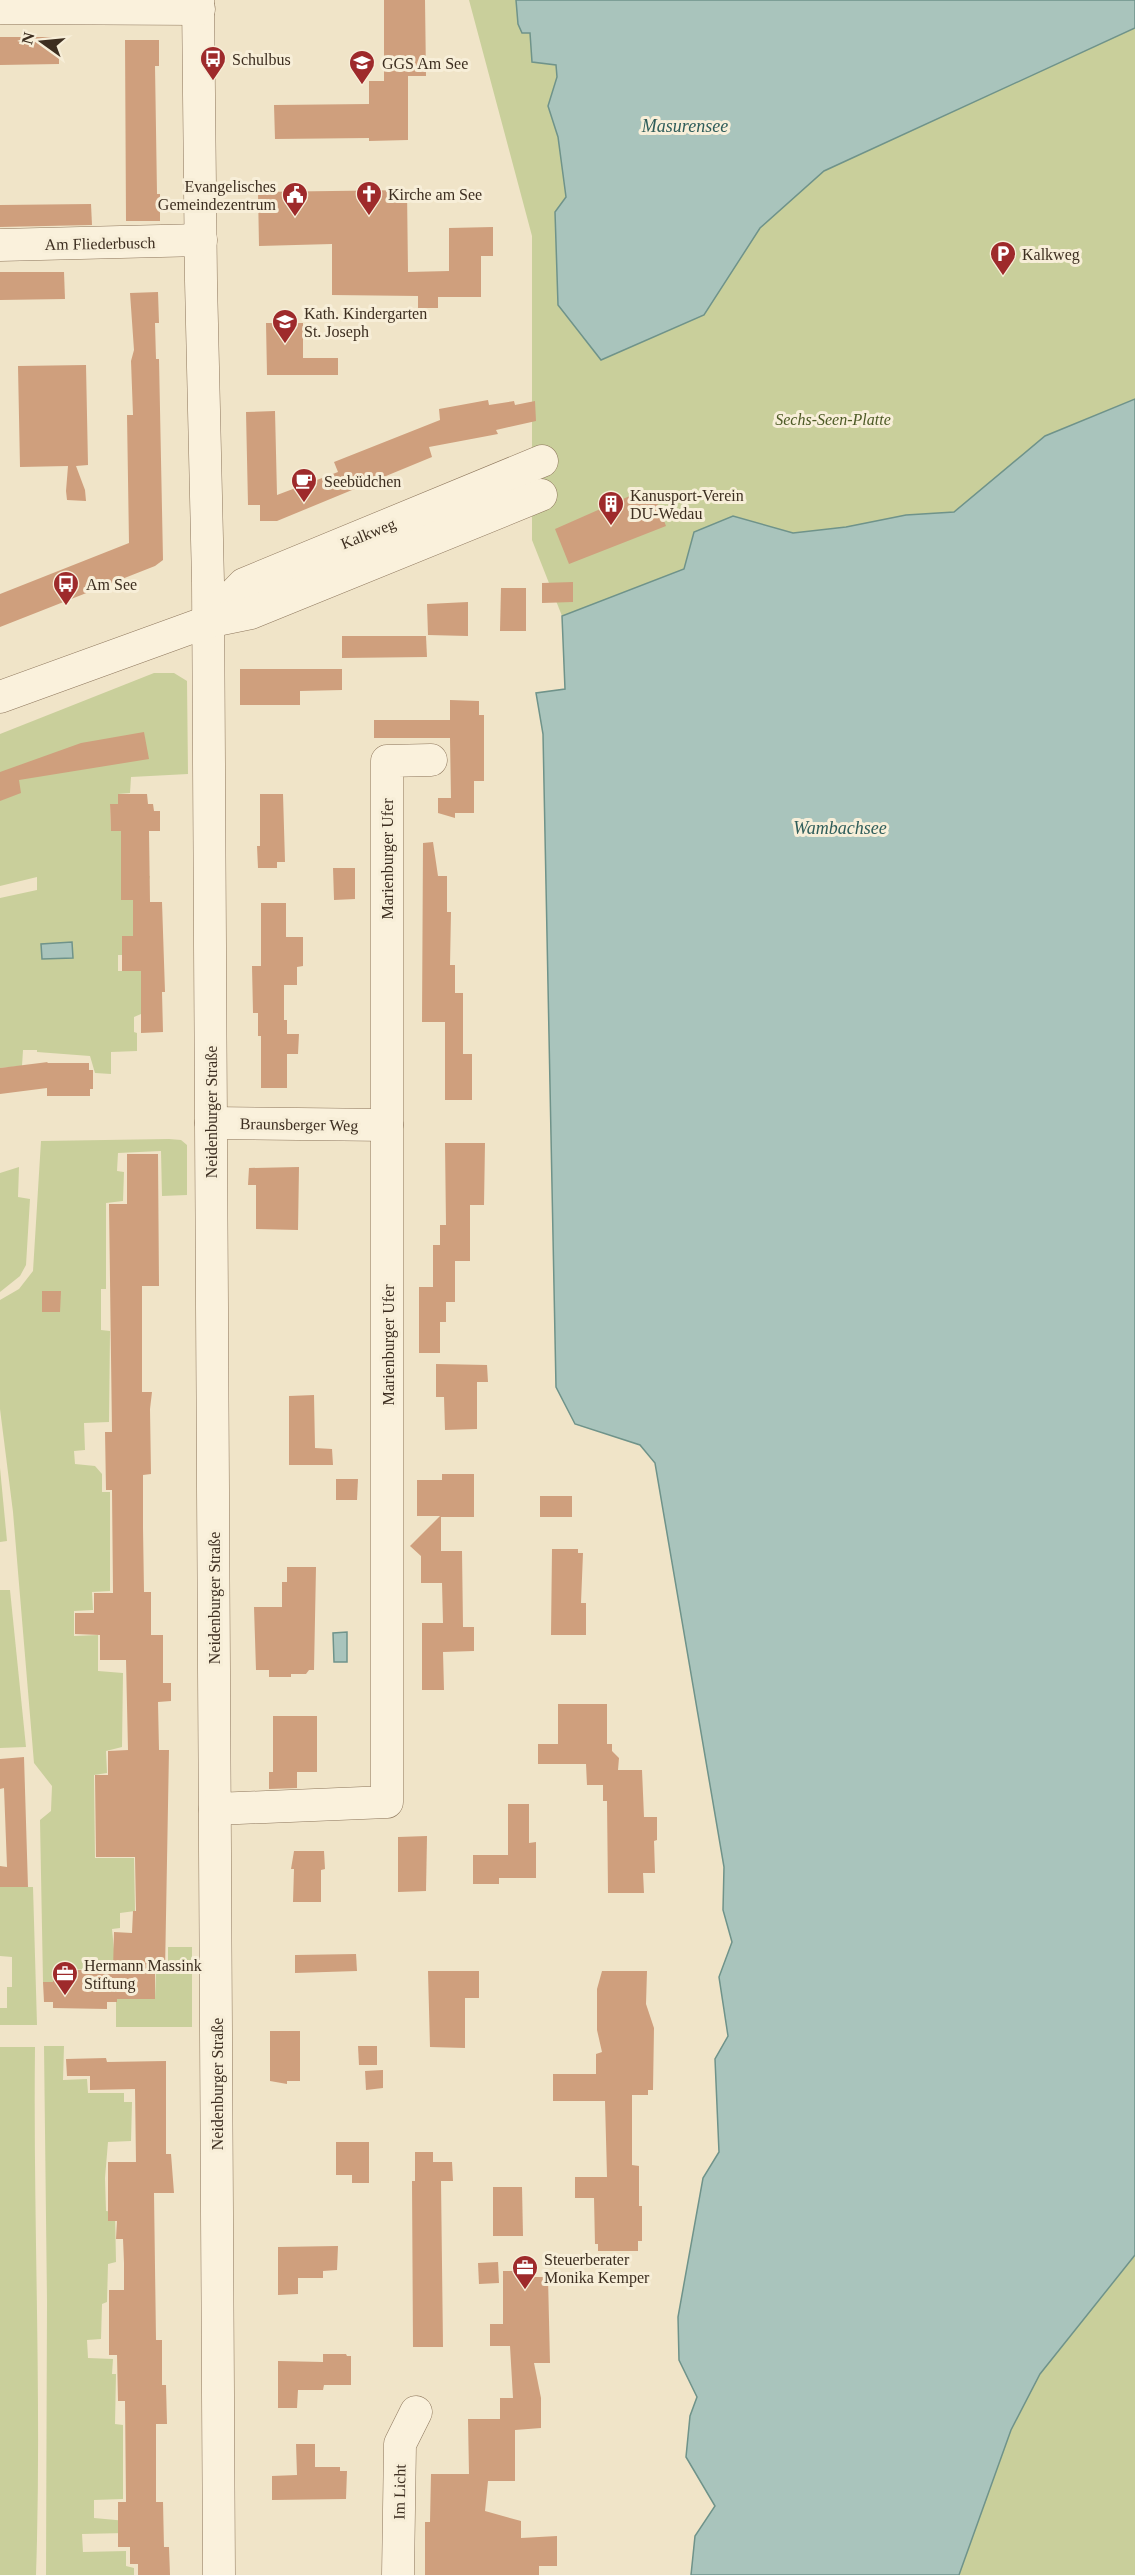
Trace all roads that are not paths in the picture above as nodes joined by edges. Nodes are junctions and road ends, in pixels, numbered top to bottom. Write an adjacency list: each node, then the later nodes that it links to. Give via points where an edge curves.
1 (198, 4): 2 (street); 3 (street)
2 (0, 8)
3 (201, 240): 4 (street, Am Fliederbusch); 7 (street)
4 (0, 245)
5 (542, 461): 7 (street, Kalkweg, via 244,584)
6 (542, 495): 7 (street, Kalkweg, via 251,613)
7 (207, 622): 8 (street, Kalkweg); 10 (street, Neidenburger Straße)
8 (0, 697)
9 (431, 760): 11 (street, Marienburger Ufer, via 387,761)
10 (211, 1124): 11 (street, Braunsberger Weg); 12 (street, Neidenburger Straße)
11 (387, 1125): 12 (street, Marienburger Ufer, via 387,1802)
12 (215, 1809): 14 (street, Neidenburger Straße)
13 (416, 2412): 15 (street, Im Licht, via 400,2444)
14 (219, 2575)
15 (398, 2575)

